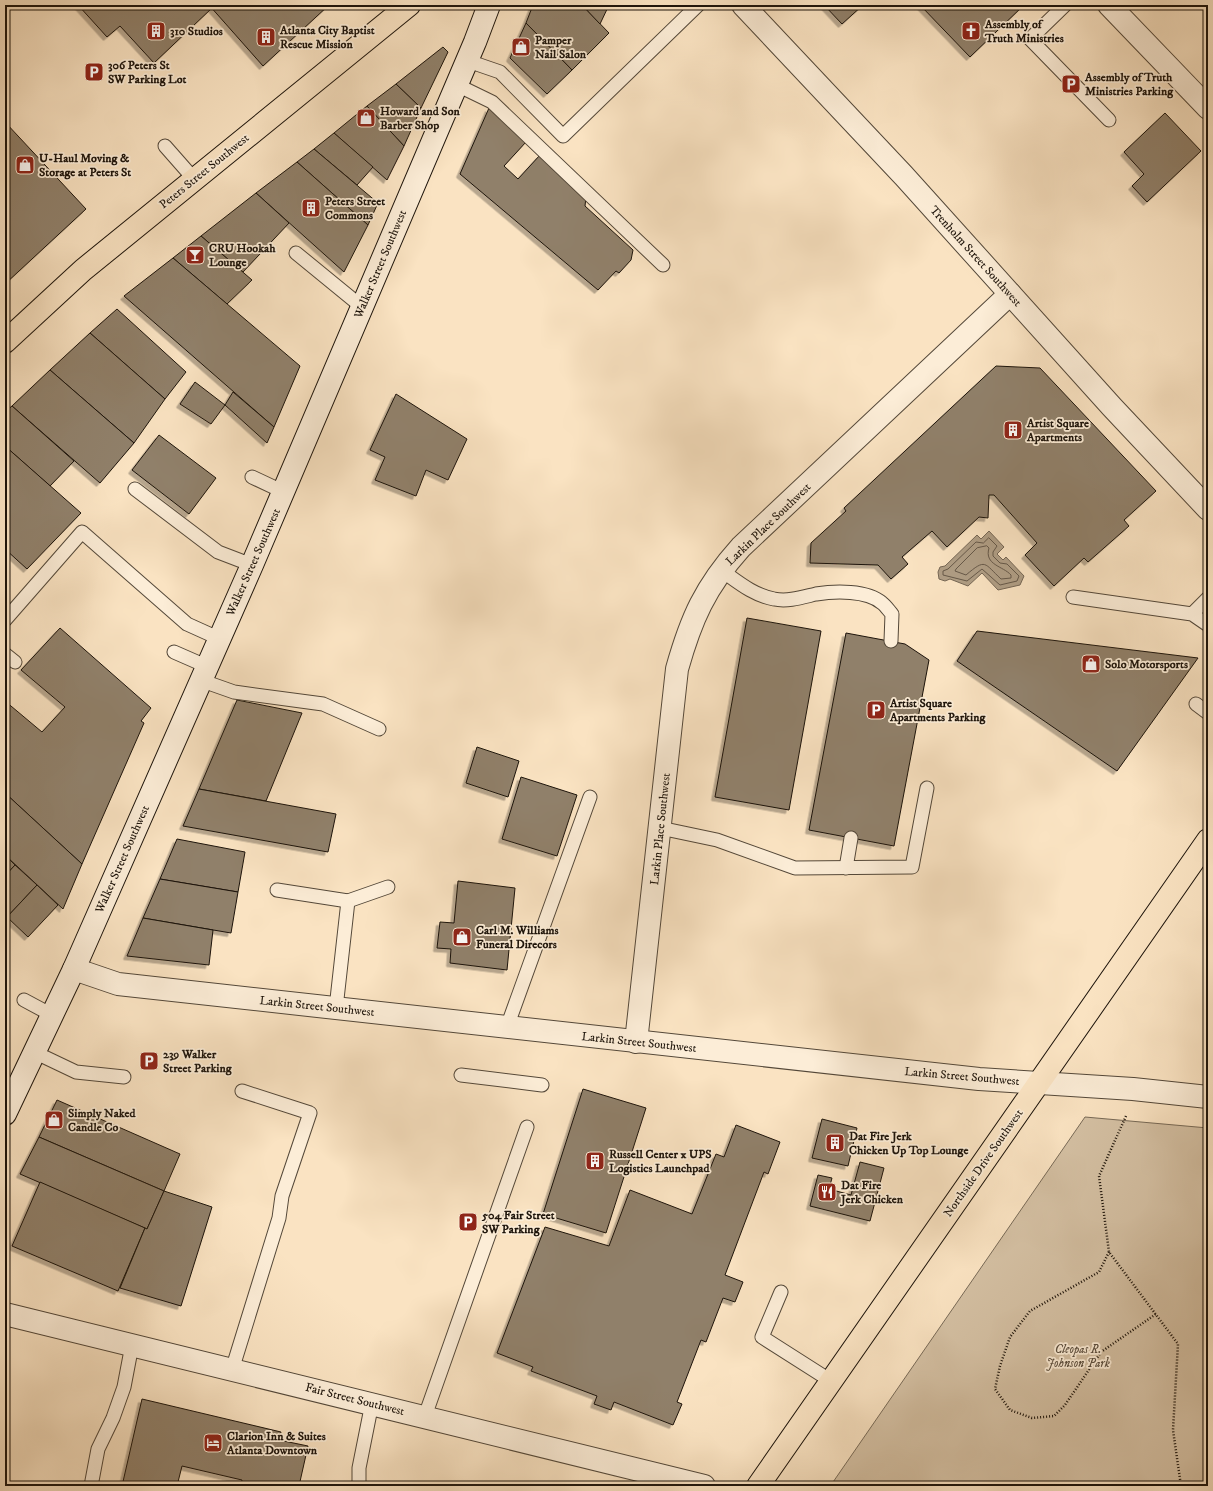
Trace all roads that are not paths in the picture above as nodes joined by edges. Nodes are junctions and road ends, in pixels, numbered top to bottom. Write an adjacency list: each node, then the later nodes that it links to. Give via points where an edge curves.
1 (409, 5): 12 (main road, Peters Street Southwest)
2 (489, 5): 7 (street, Walker Street Southwest)
3 (698, 5): 7 (lane, via 563,136 500,72)
4 (743, 5): 15 (street, Trenholm Street Southwest, via 904,176)
5 (1065, 5): 10 (lane, via 1030,39)
6 (1109, 5): 9 (street)
7 (468, 61): 8 (street, Walker Street Southwest)
8 (457, 85): 14 (lane, via 492,102); 16 (street, Walker Street Southwest)
9 (1208, 108)
10 (1108, 120)
11 (165, 146): 12 (lane)
12 (194, 179): 17 (main road, Peters Street Southwest, via 83,270)
13 (296, 253): 16 (lane)
14 (663, 264)
15 (1010, 294): 21 (street, Trenholm Street Southwest); 23 (street, Larkin Place Southwest, via 741,547)
16 (362, 307): 20 (street, Walker Street Southwest)
17 (5, 342)
18 (252, 477): 20 (lane)
19 (136, 489): 22 (lane, via 218,552)
20 (284, 492): 22 (street, Walker Street Southwest)
21 (1208, 509)
22 (252, 565): 29 (street, Walker Street Southwest)
23 (721, 570): 30 (lane, via 754,593 775,600 841,592 862,594 881,602 892,614); 38 (street, Larkin Place Southwest, via 687,632 677,670)
24 (1074, 597): 26 (lane)
25 (1208, 598): 26 (lane)
26 (1192, 614): 28 (lane)
27 (5, 620): 29 (lane, via 82,532 187,624)
28 (1208, 625)
29 (218, 638): 32 (street, Walker Street Southwest)
30 (891, 641)
31 (174, 652): 32 (lane)
32 (203, 673): 35 (lane, via 234,692 323,704); 45 (street, Walker Street Southwest)
33 (1196, 704): 34 (lane)
34 (1208, 713)
35 (379, 729)
36 (927, 788): 41 (lane, via 912,867)
37 (590, 797): 49 (lane)
38 (660, 828): 41 (lane, via 717,840 795,868); 50 (street, Larkin Place Southwest)
39 (851, 838): 41 (lane)
40 (1208, 840): 54 (main road, Northside Drive Southwest)
41 (846, 868)
42 (388, 887): 44 (lane)
43 (277, 890): 44 (lane)
44 (348, 901): 47 (lane)
45 (74, 968): 47 (street, Larkin Street Southwest, via 118,984); 48 (street, Walker Street Southwest)
46 (24, 1000): 48 (lane)
47 (336, 1008): 49 (street, Larkin Street Southwest)
48 (52, 1015): 51 (street, Walker Street Southwest)
49 (507, 1027): 50 (street, Larkin Street Southwest)
50 (636, 1042): 54 (street, Larkin Street Southwest, via 979,1079)
51 (34, 1052): 53 (lane, via 76,1072); 58 (street, Walker Street Southwest)
52 (461, 1075): 55 (lane)
53 (124, 1077)
54 (1039, 1082): 57 (street, Larkin Street Southwest); 64 (main road, Northside Drive Southwest)
55 (542, 1085)
56 (242, 1091): 63 (lane, via 310,1113 282,1196 279,1218)
57 (1208, 1097)
58 (5, 1114)
59 (527, 1127): 66 (lane)
60 (781, 1292): 64 (lane, via 762,1337)
61 (5, 1314): 62 (street, Fair Street Southwest)
62 (132, 1345): 63 (street, Fair Street Southwest); 67 (lane, via 127,1374 114,1418 98,1449)
63 (232, 1370): 65 (street, Fair Street Southwest)
64 (831, 1380): 70 (main road, Northside Drive Southwest)
65 (372, 1403): 66 (street, Fair Street Southwest); 68 (lane, via 359,1468)
66 (425, 1416): 69 (street, Fair Street Southwest)
67 (91, 1486)
68 (359, 1486)
69 (704, 1486)
70 (758, 1486)

